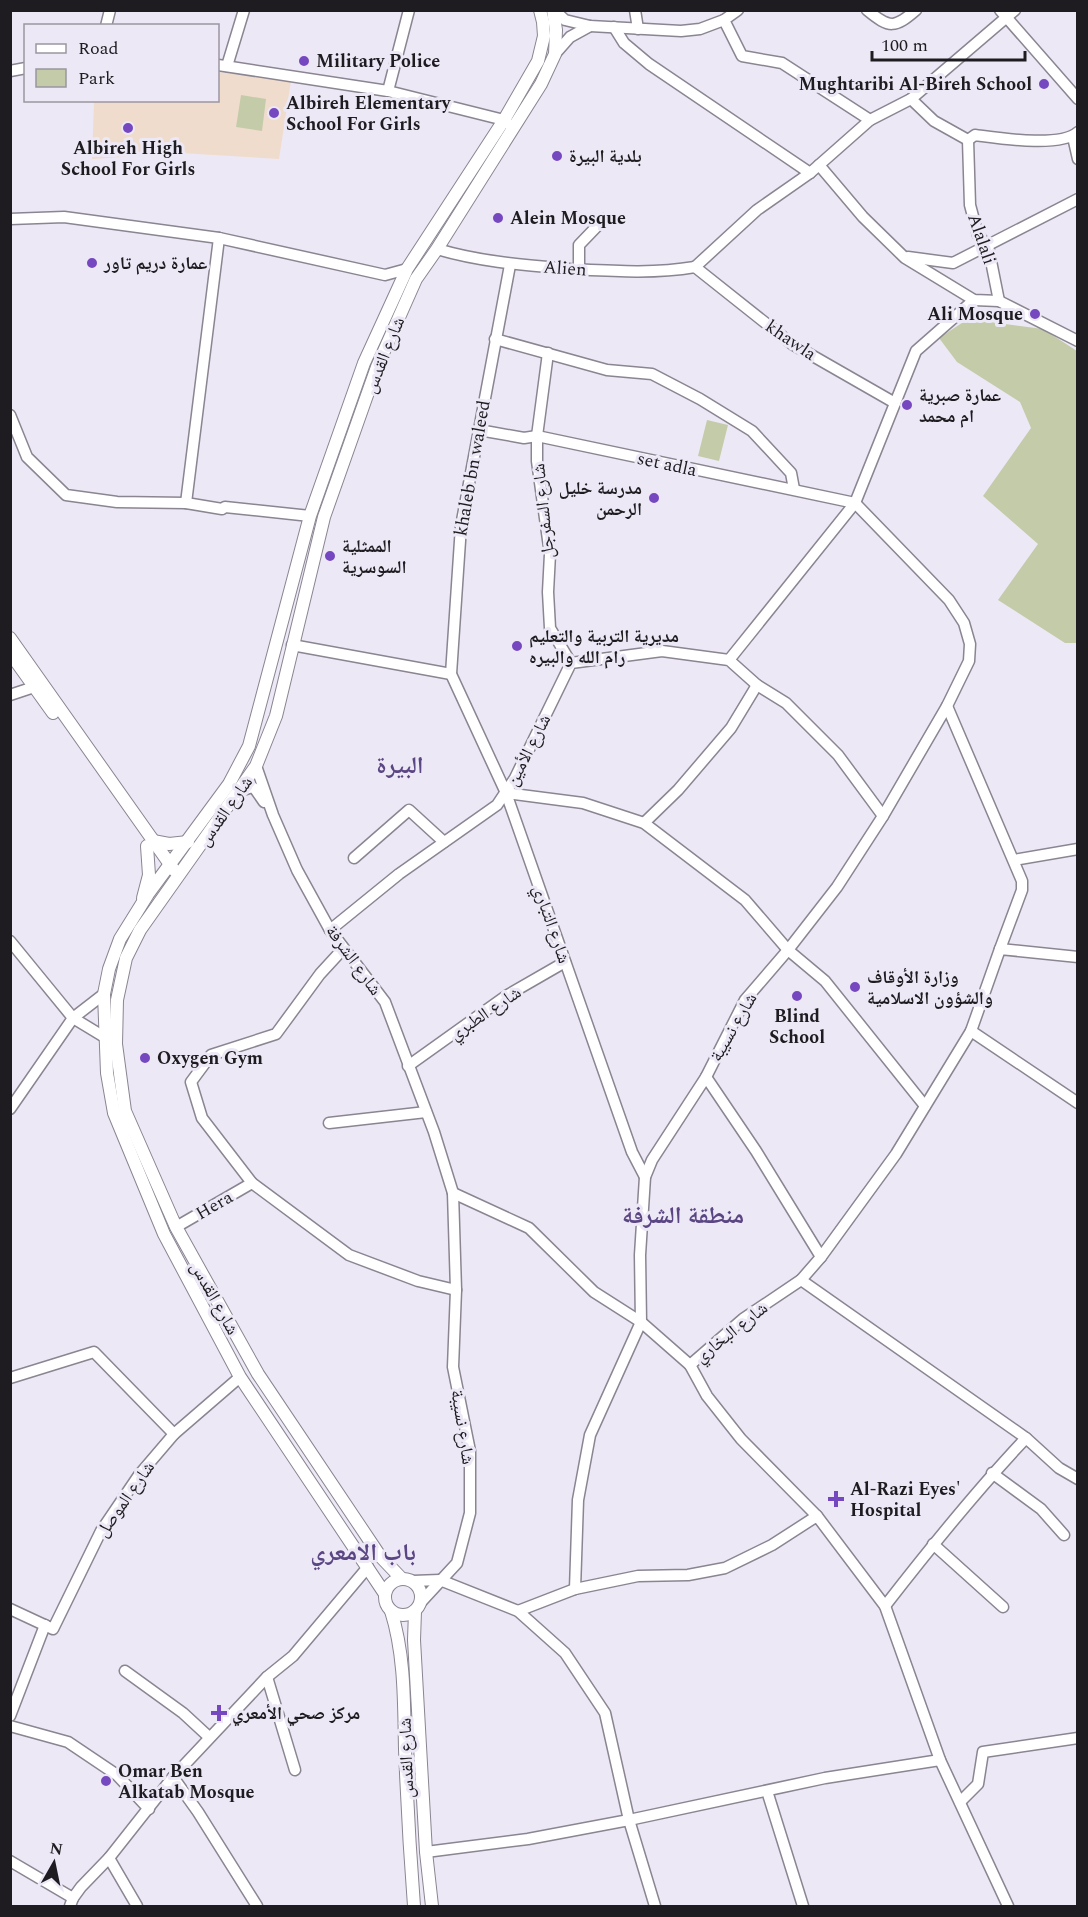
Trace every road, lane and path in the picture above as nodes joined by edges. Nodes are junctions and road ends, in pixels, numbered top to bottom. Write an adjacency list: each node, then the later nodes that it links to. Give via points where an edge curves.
1 (244, 10): 15 (street)
2 (409, 10): 16 (street)
3 (540, 10): 20 (main road, شارع القدس, via 544,36 538,61)
4 (553, 10): 11 (street, via 565,20); 14 (main road, شارع القدس)
5 (635, 10): 13 (street)
6 (738, 10): 10 (street)
7 (867, 10): 8 (street, via 890,24 900,24)
8 (916, 10)
9 (1007, 13): 17 (street); 18 (street)
10 (724, 20): 13 (street, via 681,31); 19 (street, via 742,56 782,63)
11 (590, 26): 12 (street); 14 (street, via 570,37)
12 (614, 27): 13 (street); 25 (street, via 624,43 649,64)
13 (638, 28)
14 (555, 54): 20 (main road, شارع القدس, via 541,84)
15 (222, 66): 16 (street)
16 (388, 91): 20 (street)
17 (911, 99): 19 (street); 22 (street, via 934,121)
18 (1077, 99)
19 (870, 120): 24 (street)
20 (509, 124): 30 (main road, شارع القدس); 32 (main road, شارع القدس)
21 (1076, 134): 22 (street, via 1036,141 975,135); 23 (street)
22 (969, 140): 31 (street, Alalali, via 970,205 978,235)
23 (1077, 159)
24 (819, 165): 25 (street); 33 (street)
25 (810, 173): 35 (street, via 757,210)
26 (1077, 199): 31 (street)
27 (10, 219): 29 (street, via 64,217)
28 (604, 219): 37 (street, via 579,245)
29 (219, 238): 38 (street); 51 (street)
30 (423, 245): 32 (main road); 36 (main road, شارع القدس)
31 (988, 246): 33 (street, via 953,263); 41 (street, Alalali)
32 (437, 249): 34 (street, Alien, via 470,259); 54 (main road, شارع القدس, via 416,279 377,366)
33 (905, 258): 40 (street)
34 (510, 264): 37 (street, Alien); 42 (street, khaleb bn waleed)
35 (695, 267): 37 (street, Alien, via 635,273); 45 (street, khawla, via 792,344)
36 (407, 269): 38 (street); 39 (main road, شارع القدس)
37 (579, 269)
38 (385, 275): 39 (street)
39 (396, 292): 53 (main road, شارع القدس, via 364,363)
40 (975, 300): 41 (street); 45 (street, via 916,351)
41 (999, 301): 43 (street)
42 (495, 339): 44 (street); 47 (street, khaleb bn waleed)
43 (1077, 341)
44 (548, 353): 48 (street, شارع السفرجل); 50 (street, via 608,370 652,374 700,399 752,431 792,473)
45 (895, 403): 52 (street)
46 (10, 415): 49 (street)
47 (479, 430): 48 (street, set adla, via 525,438); 60 (street, khaleb bn waleed, via 461,526)
48 (537, 436): 50 (street, set adla); 59 (street, شارع السفرجل, via 550,554 550,628)
49 (15, 440): 51 (street, via 66,495 117,502)
50 (794, 489): 52 (street, set adla)
51 (186, 503): 53 (street)
52 (855, 503): 58 (street); 64 (street, via 949,600 964,623 970,644 969,661)
53 (310, 516): 54 (main road); 71 (main road, شارع القدس, via 249,746 229,784)
54 (324, 517): 56 (main road, شارع القدس)
55 (10, 638): 61 (main road)
56 (292, 645): 60 (street); 65 (main road, شارع القدس, via 276,716)
57 (10, 652): 61 (main road)
58 (729, 660): 59 (street, via 662,651); 62 (street)
59 (571, 663): 67 (street, شارع الأمين)
60 (452, 674): 67 (street, شارع التباري)
61 (37, 683): 63 (street); 73 (main road)
62 (757, 685): 69 (street, via 786,703 838,755); 70 (street, via 731,728)
63 (10, 695)
64 (947, 706): 69 (street); 76 (street)
65 (256, 766): 66 (main road, شارع القدس); 68 (street, شارع الشرفة)
66 (240, 791): 68 (street, via 255,789); 78 (main road, شارع القدس)
67 (506, 793): 70 (street, شارع الأمين, via 583,802); 72 (street, via 497,805); 86 (street, شارع التباري)
68 (273, 815): 80 (street, شارع الشرفة, via 289,855)
69 (883, 816): 84 (street, via 837,887)
70 (644, 823): 84 (street, شارع الأمين, via 745,900)
71 (188, 842): 73 (main road); 77 (main road, شارع القدس)
72 (444, 842): 75 (street, via 409,810); 80 (street)
73 (150, 843): 77 (main road); 79 (main road, via 149,875)
74 (1077, 849): 76 (street)
75 (354, 858)
76 (1014, 860): 83 (street, via 1022,890)
77 (170, 866): 78 (main road); 79 (main road, شارع القدس)
78 (180, 875): 101 (main road, شارع القدس, via 140,930 126,958 117,1000 116,1044 125,1111)
79 (141, 906): 87 (main road, شارع القدس, via 120,939)
80 (330, 930): 82 (street, شارع الشرفة)
81 (10, 941): 88 (street)
82 (343, 949): 91 (street, شارع الشرفة, via 385,1002); 99 (street, via 276,1034 210,1055 192,1082 202,1118)
83 (1000, 949): 85 (street); 89 (street)
84 (788, 950): 92 (street, شارع نسيبة, via 745,1000); 94 (street, via 825,981)
85 (1077, 957)
86 (565, 962): 91 (street, شارع الطبري, via 506,996); 98 (street, شارع التباري, via 632,1152)
87 (104, 994): 88 (street); 90 (main road, شارع القدس)
88 (73, 1018): 90 (street); 95 (street)
89 (971, 1031): 93 (street); 94 (street)
90 (106, 1038): 102 (main road, شارع القدس, via 114,1113)
91 (408, 1066): 96 (street, شارع الشرفة)
92 (706, 1077): 98 (street, شارع نسيبة); 103 (street)
93 (1077, 1102)
94 (925, 1106): 103 (street, شارع البخاري, via 896,1154)
95 (10, 1109)
96 (426, 1112): 97 (street); 100 (street, شارع الشرفة)
97 (328, 1123)
98 (645, 1177): 106 (street, شارع نسيبة)
99 (252, 1183): 101 (street, Hera); 105 (street, via 349,1255 409,1278)
100 (453, 1193): 105 (street, شارع نسيبة); 106 (street, شارع البخاري, via 530,1228 594,1292)
101 (176, 1227): 102 (main road); 118 (main road, شارع القدس, via 258,1374 380,1556)
102 (164, 1234): 108 (main road, شارع القدس)
103 (821, 1257): 104 (street, شارع البخاري)
104 (801, 1280): 107 (street, شارع البخاري, via 743,1319); 111 (street)
105 (456, 1290): 119 (street, شارع نسيبة, via 453,1367 470,1450 470,1513 457,1563)
106 (641, 1322): 107 (street, شارع البخاري); 120 (street, via 590,1435 578,1500)
107 (690, 1365): 114 (street, via 707,1396 741,1439)
108 (240, 1377): 110 (street); 117 (main road, شارع القدس)
109 (10, 1378): 110 (street, via 94,1352)
110 (174, 1434): 128 (street, شارع الموصل, via 139,1475 101,1531 53,1629)
111 (1026, 1438): 112 (street); 113 (street)
112 (993, 1473): 115 (street, via 1041,1509); 116 (street)
113 (1077, 1479)
114 (817, 1516): 120 (street, via 772,1545 725,1568 688,1575 638,1576); 123 (street)
115 (1064, 1536)
116 (933, 1544): 123 (street); 124 (street)
117 (368, 1567): 121 (main road, شارع القدس); 130 (street, via 293,1656)
118 (407, 1580): 119 (street); 121 (main road, via 391,1583); 122 (main road, via 420,1590)
119 (440, 1580): 122 (street, شارع نسيبة); 127 (street)
120 (575, 1589): 127 (street)
121 (385, 1594): 126 (main road)
122 (418, 1606): 126 (main road, via 403,1616); 142 (main road, شارع القدس, via 414,1640)
123 (885, 1606): 135 (street)
124 (1003, 1607)
125 (10, 1609): 128 (street)
126 (391, 1611): 148 (main road, شارع القدس, via 399,1636)
127 (518, 1611): 141 (street, via 565,1653 605,1713)
128 (45, 1625): 131 (street)
129 (125, 1671): 133 (street, via 183,1713)
130 (267, 1677): 133 (street); 136 (street)
131 (10, 1716)
132 (10, 1726): 140 (street, via 68,1742 117,1774)
133 (208, 1737): 137 (street)
134 (1077, 1738): 139 (street, via 983,1752 978,1784)
135 (940, 1760): 138 (street); 139 (street)
136 (295, 1770)
137 (172, 1777): 140 (street); 147 (street)
138 (767, 1791): 141 (street); 151 (street)
139 (960, 1802): 152 (street)
140 (149, 1809): 143 (street)
141 (629, 1820): 142 (street, via 528,1839); 150 (street)
142 (426, 1852): 149 (main road, شارع القدس)
143 (109, 1858): 145 (street); 146 (street)
144 (10, 1861): 145 (street)
145 (71, 1902)
146 (137, 1906)
147 (257, 1906)
148 (414, 1906)
149 (432, 1906)
150 (655, 1906)
151 (802, 1906)
152 (1008, 1906)

